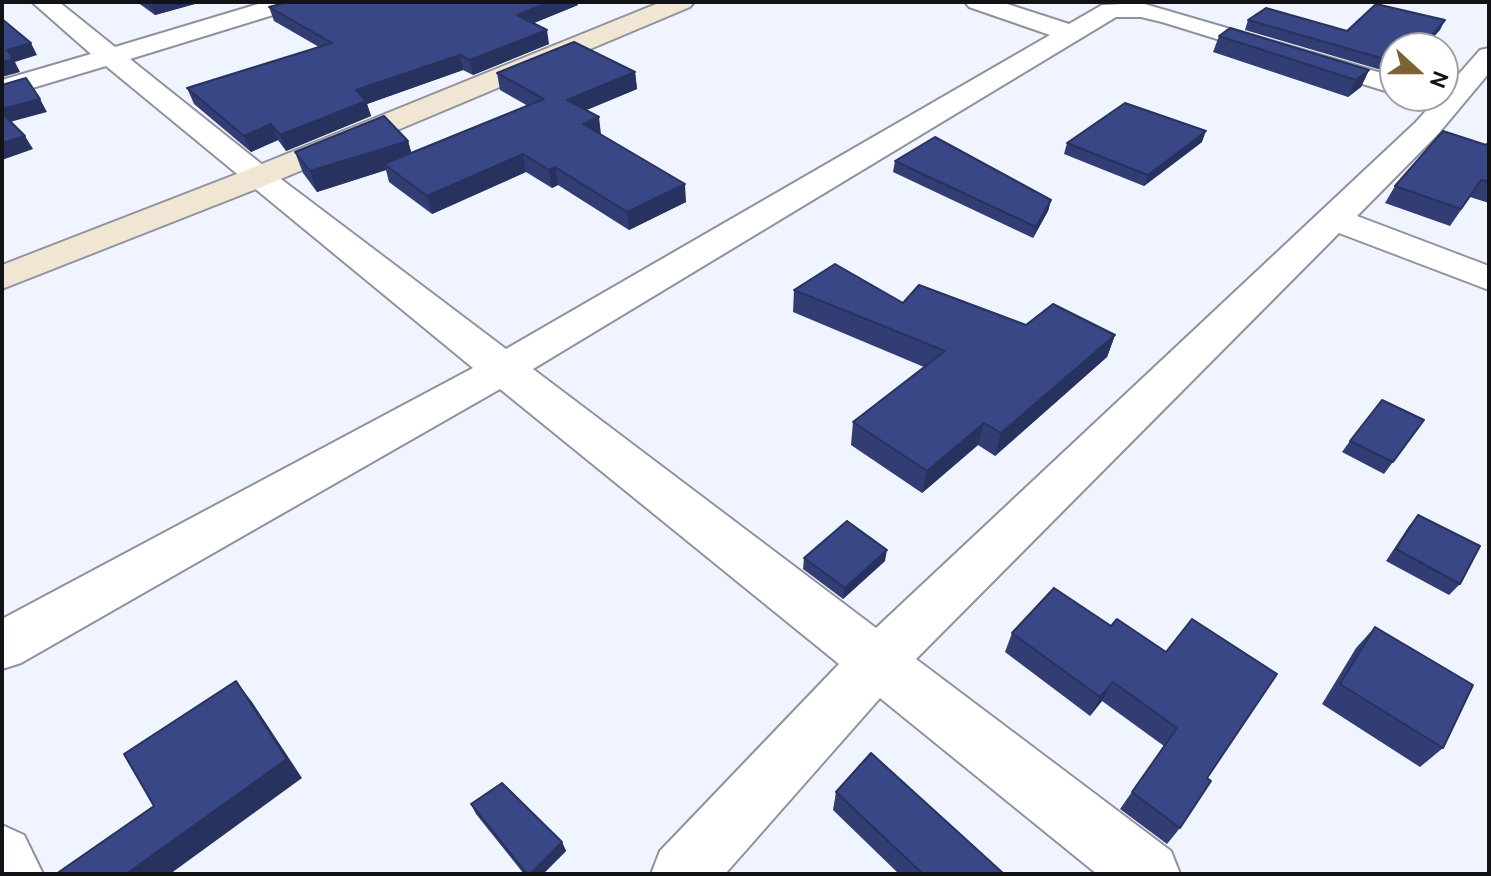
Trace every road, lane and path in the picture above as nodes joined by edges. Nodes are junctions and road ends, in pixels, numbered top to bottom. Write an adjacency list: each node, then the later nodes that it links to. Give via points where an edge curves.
1 (44, 2): 6 (street)
2 (291, 2): 6 (street)
3 (682, 2): 12 (street)
4 (977, 2): 5 (street)
5 (1073, 34): 8 (street, via 1111,10 1141,10); 16 (street)
6 (112, 55): 9 (street); 12 (street)
7 (1489, 56): 10 (street)
8 (1379, 81)
9 (2, 89)
10 (1459, 93)
11 (1442, 112): 13 (street)
12 (258, 177): 14 (street); 16 (street)
13 (1334, 219): 15 (street); 18 (street)
14 (2, 278)
15 (1489, 279)
16 (503, 369): 17 (street); 18 (street)
17 (2, 646)
18 (877, 662): 21 (street); 22 (street)
19 (2, 857): 20 (street)
20 (11, 874)
21 (683, 874)
22 (1148, 874)

